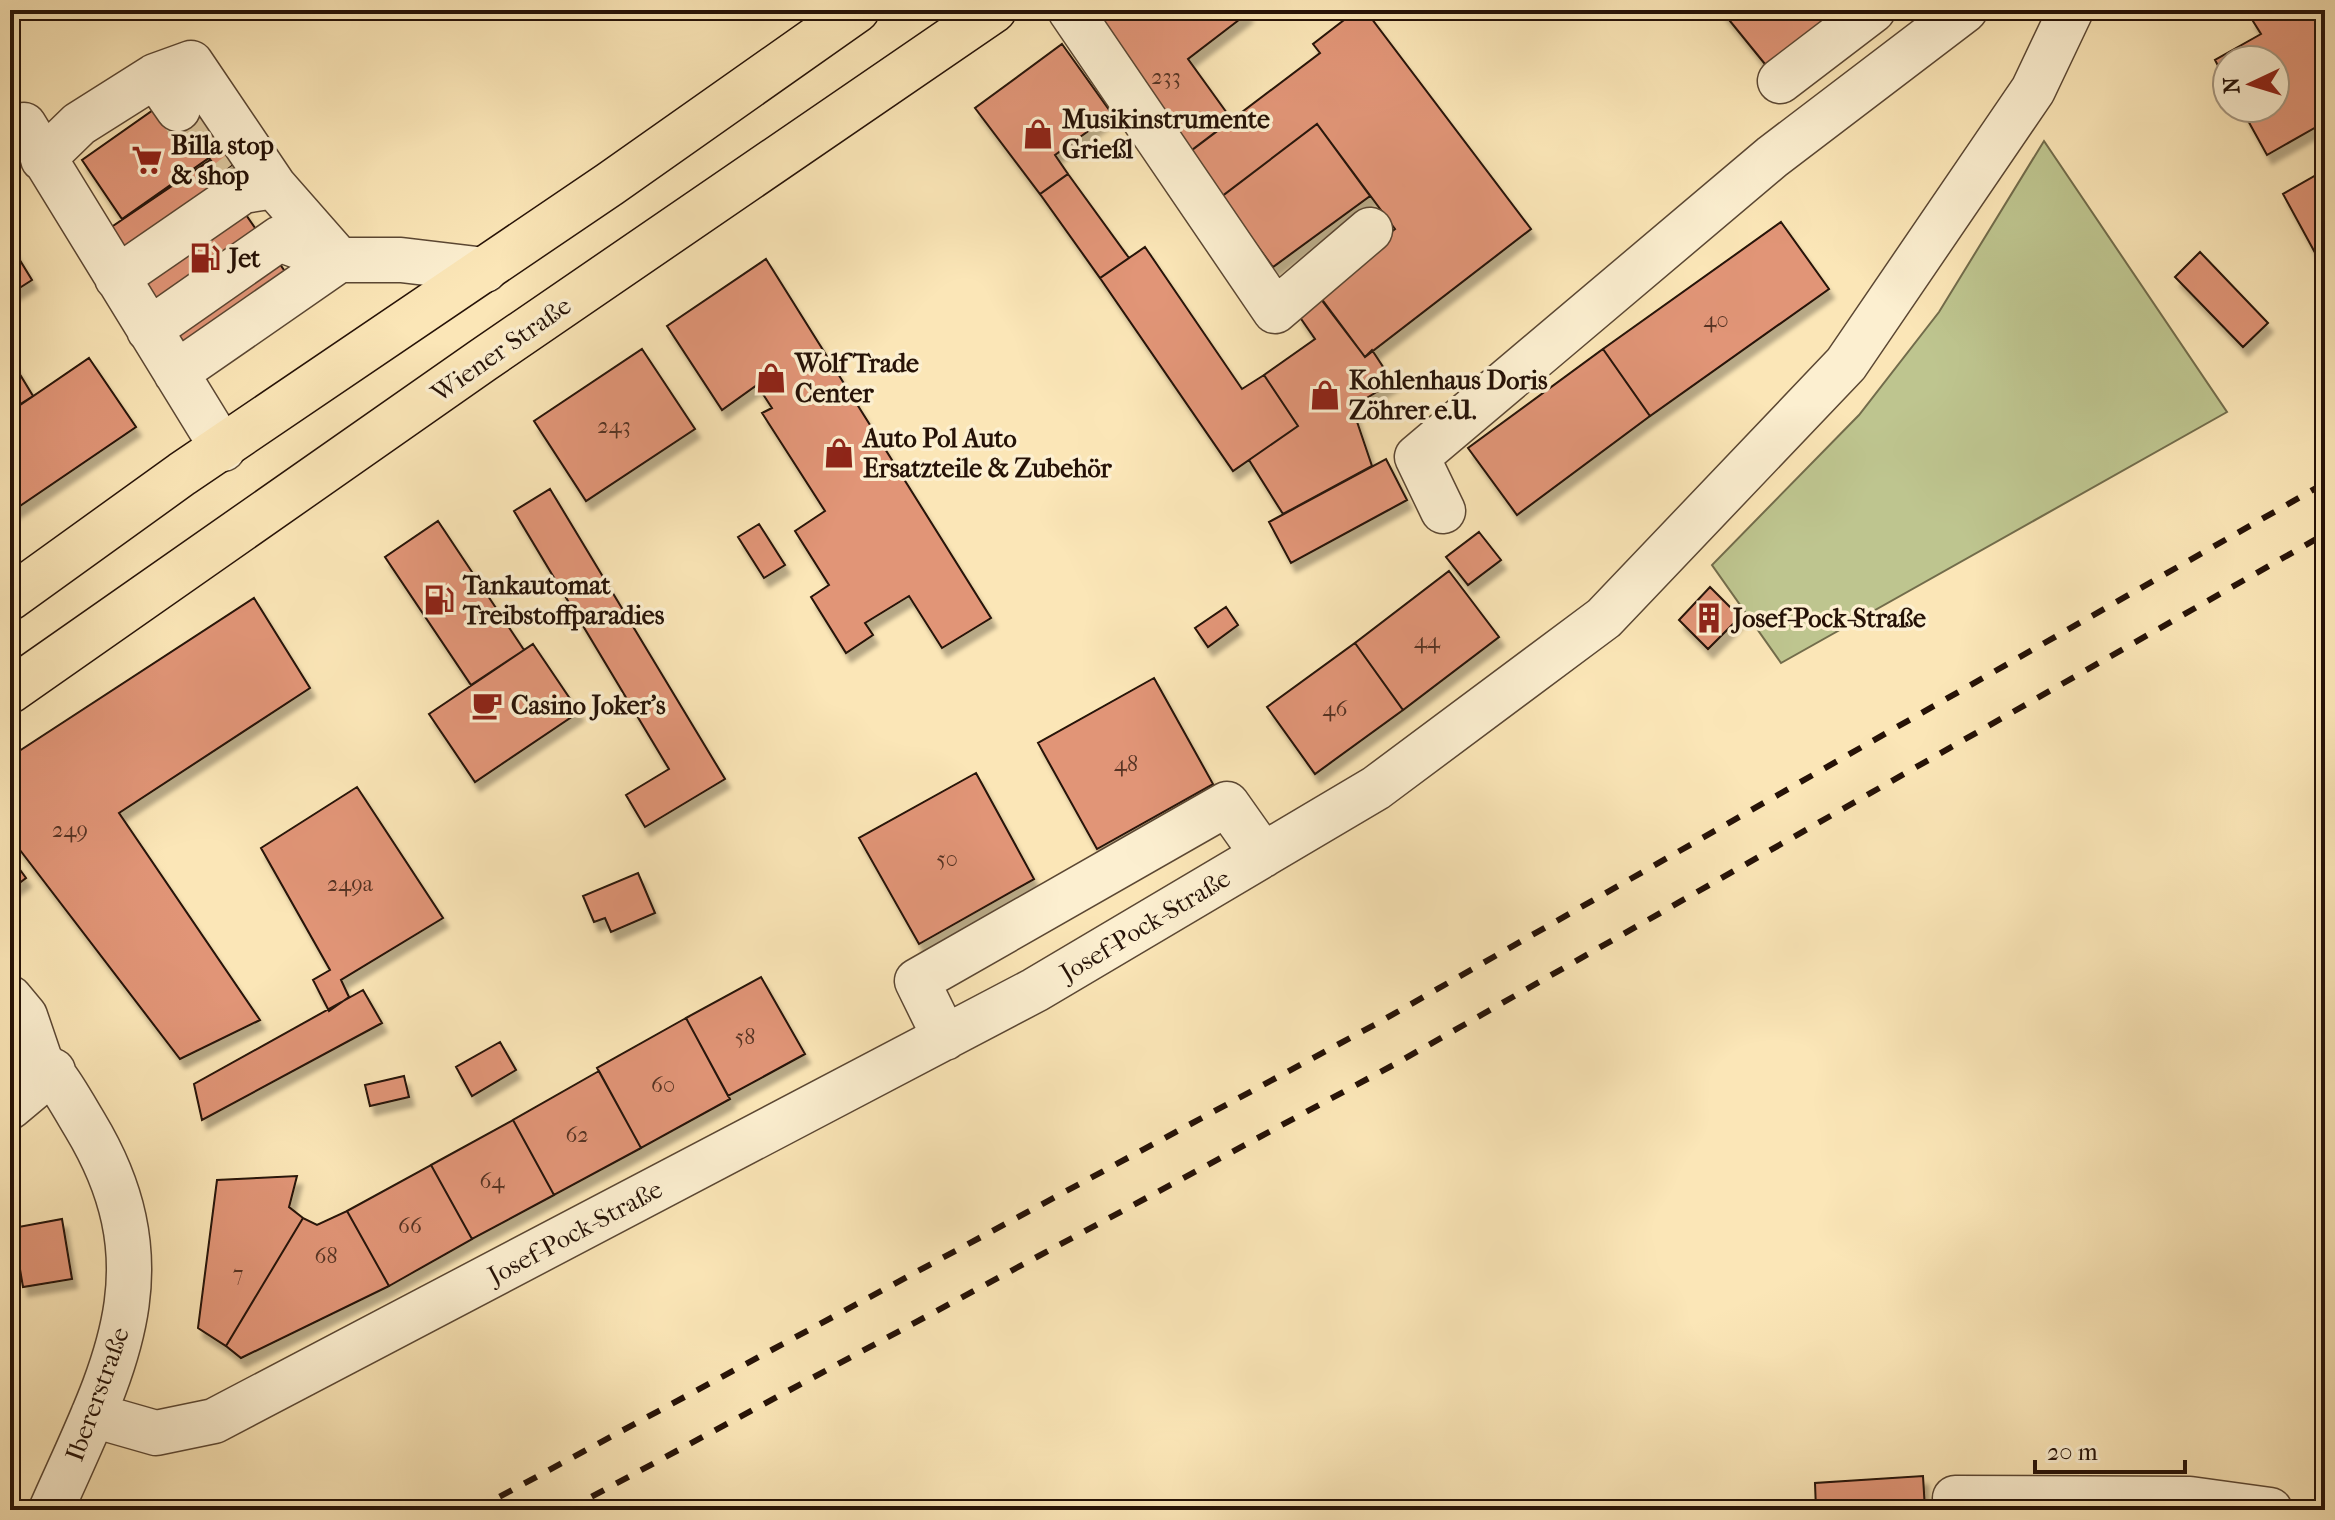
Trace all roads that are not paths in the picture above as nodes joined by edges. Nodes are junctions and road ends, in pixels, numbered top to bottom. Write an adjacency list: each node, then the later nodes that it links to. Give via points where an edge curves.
1 (857, 10): 11 (main road)
2 (994, 10): 18 (main road, Wiener Straße)
3 (1070, 10): 9 (street, via 1275,311)
4 (1873, 10): 7 (street)
5 (1965, 10): 16 (street, via 1772,157 1417,457)
6 (2071, 10): 19 (street, Josef-Pock-Straße, via 2033,90 1846,364 1648,572 1604,618 1376,788)
7 (1780, 81)
8 (247, 182): 10 (street); 12 (street); 12 (street, via 191,63 166,92 33,142)
9 (1370, 230)
10 (339, 260): 11 (street, via 401,260); 13 (street, via 279,239); 14 (street)
11 (485, 270): 15 (main road)
12 (117, 278): 13 (street)
13 (149, 330): 14 (street)
14 (176, 373): 15 (street)
15 (223, 449): 17 (main road)
16 (1443, 511)
17 (10, 598)
18 (10, 691)
19 (1263, 855): 21 (street, Josef-Pock-Straße); 21 (street, via 1227,804 917,981)
20 (10, 998): 22 (street, Ibererstraße, via 25,1016)
21 (945, 1038): 24 (street, Josef-Pock-Straße, via 214,1421 156,1433)
22 (34, 1056): 23 (street); 24 (street, Ibererstraße, via 99,1148 129,1244 130,1291 123,1333)
23 (10, 1107)
24 (93, 1415): 26 (street, Ibererstraße)
25 (1955, 1498): 27 (street, via 2190,1499)
26 (51, 1510)
27 (2270, 1510)

